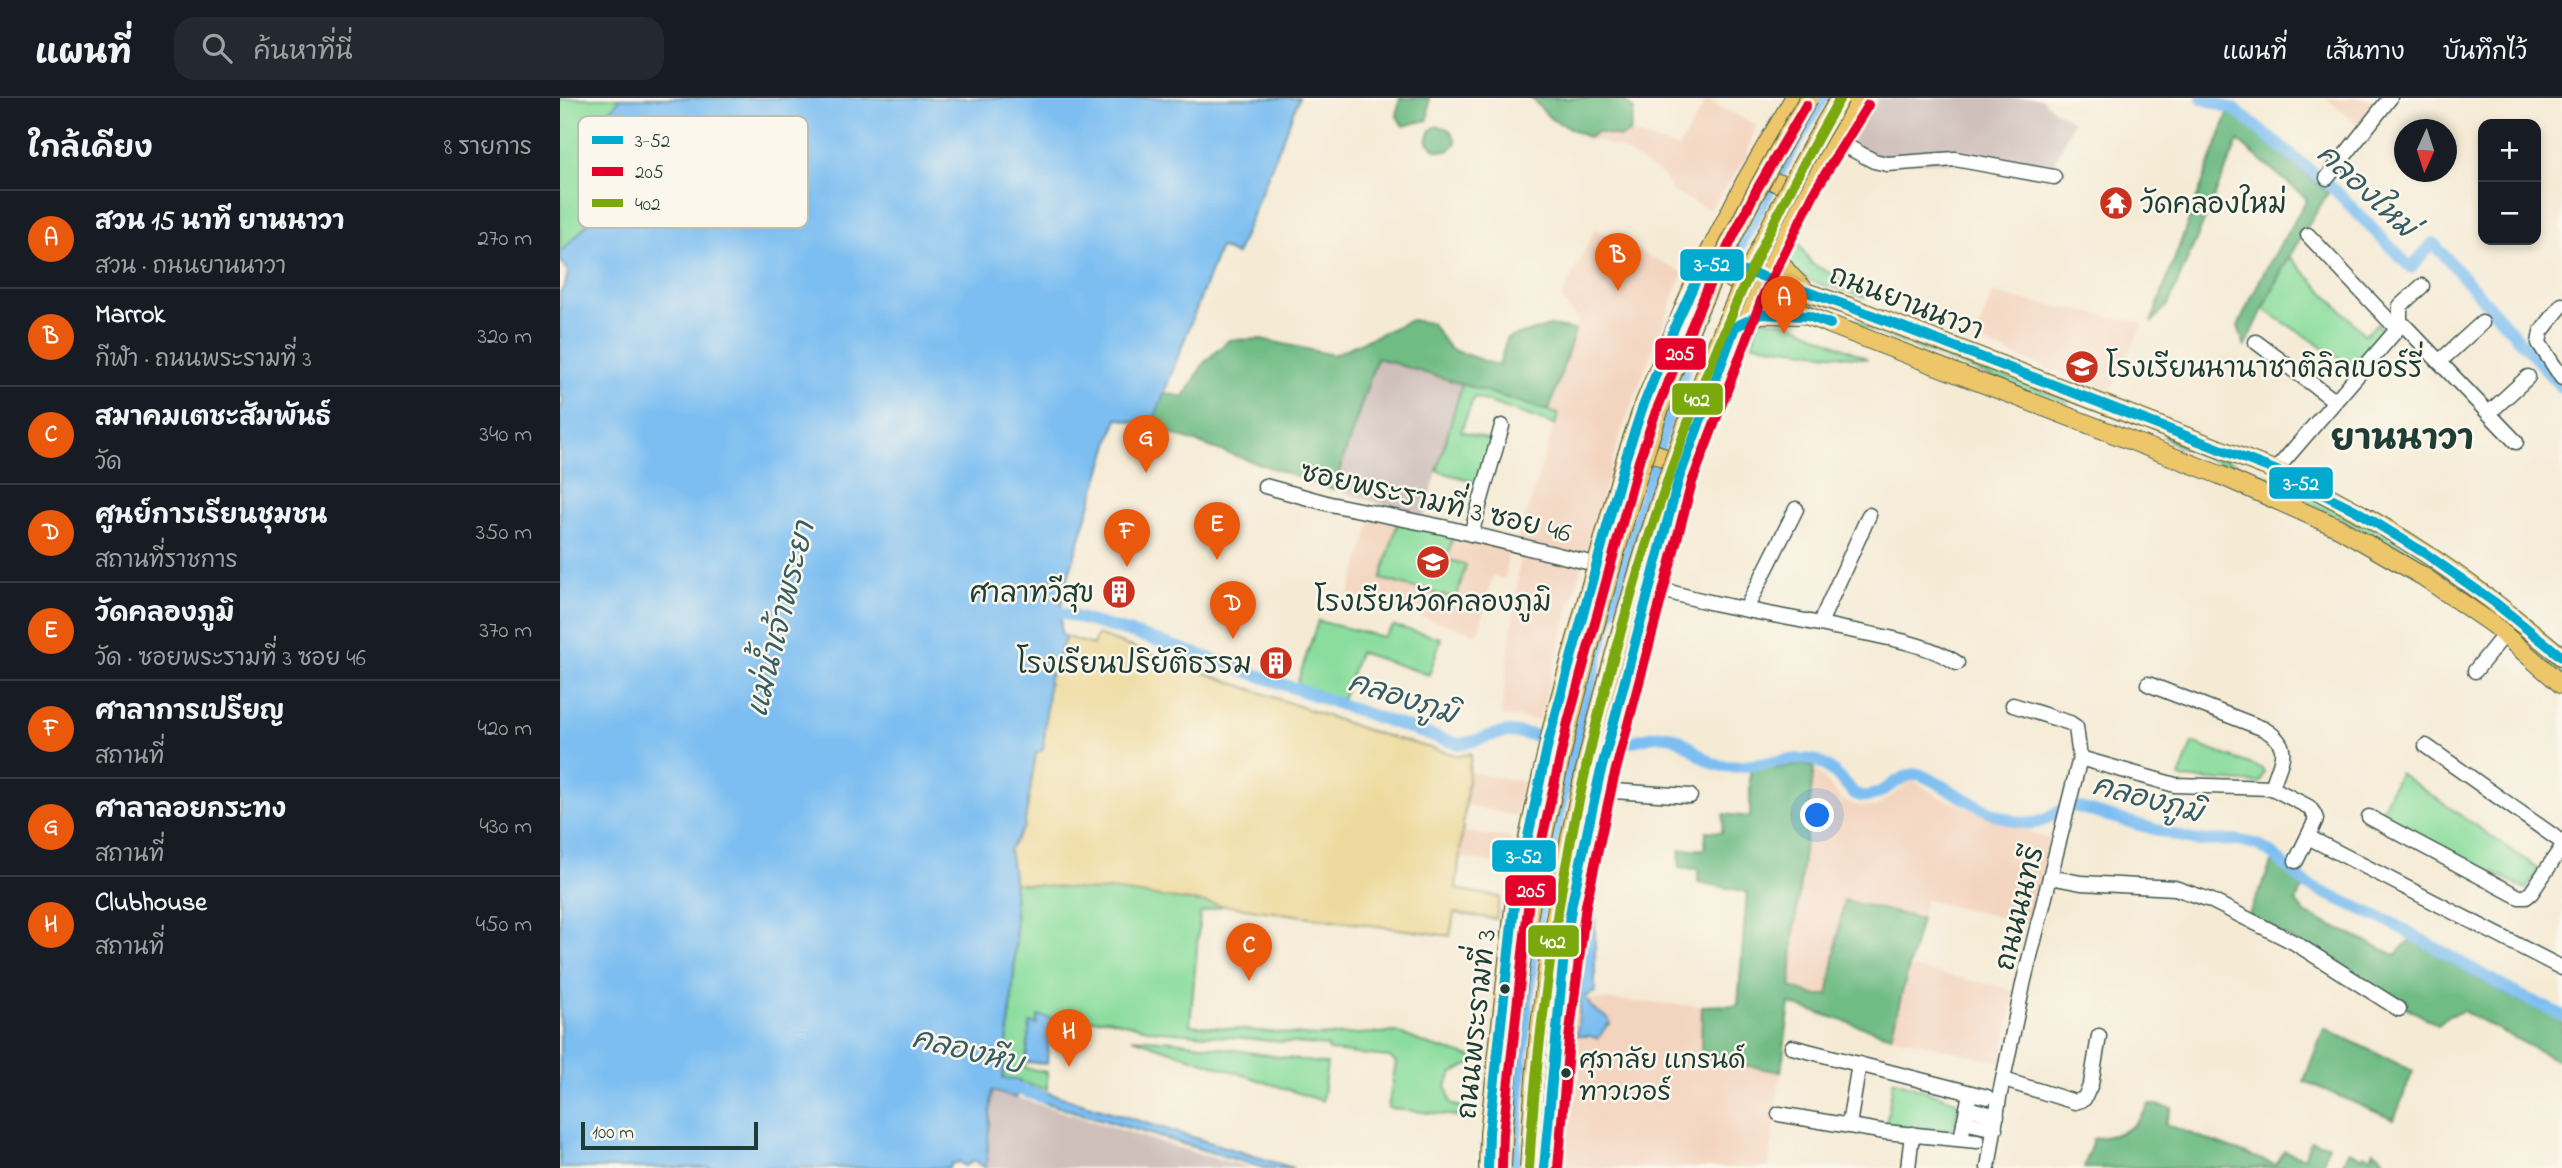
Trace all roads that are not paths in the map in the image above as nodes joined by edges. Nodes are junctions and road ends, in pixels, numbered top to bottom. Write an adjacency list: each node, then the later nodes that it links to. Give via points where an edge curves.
1 (1794, 98): 7 (main road, ถนนพระรามที่ 3)
2 (1810, 98): 76 (main road, ถนนพระรามที่ 3, bridge, via 1712,278 1667,390 1622,527 1569,716 1537,865 1517,996)
3 (1840, 98): 77 (main road, bridge, via 1772,219 1702,377 1622,624 1574,819 1549,958)
4 (1856, 98): 6 (main road)
5 (2390, 98): 9 (street)
6 (1831, 138): 8 (street, via 1886,164 1955,159); 10 (main road)
7 (1759, 158): 10 (main road, via 1764,173 1774,182 1789,186); 13 (main road, ถนนพระรามที่ 3)
8 (2054, 177)
9 (2327, 178)
10 (1804, 182): 11 (main road)
11 (1776, 235): 14 (main road); 16 (main road, via 1781,266)
12 (2308, 235): 21 (street)
13 (1714, 267): 14 (main road, ถนนยานนาวา); 32 (main road, ถนนพระรามที่ 3, via 1675,327)
14 (1747, 280): 16 (main road, ถนนยานนาวา); 18 (main road, ถนนยานนาวา); 20 (main road)
15 (2422, 286): 21 (street, via 2400,306)
16 (1807, 292): 26 (main road, ถนนยานนาวา)
17 (2562, 305): 25 (street, via 2541,332 2539,342)
18 (1808, 316): 20 (main road, via 1761,314); 31 (main road, ถนนยานนาวา)
19 (2482, 323): 23 (street)
20 (1735, 327): 34 (main road)
21 (2398, 327): 23 (street, via 2407,327); 27 (street)
22 (2256, 342): 27 (street)
23 (2440, 361): 28 (street)
24 (2528, 377): 28 (street)
25 (2562, 378)
26 (2090, 399): 31 (main road, via 2078,401 2082,414 2155,442); 33 (main road, ถนนยานนาวา)
27 (2335, 401): 33 (street)
28 (2489, 413): 30 (street)
29 (1502, 426): 38 (street)
30 (2516, 442)
31 (2158, 452): 43 (main road, ถนนยานนาวา, via 2284,502 2359,538 2424,577)
32 (1626, 457): 34 (main road, via 1655,453 1672,463); 39 (main road, ถนนพระรามที่ 3)
33 (2275, 471): 44 (main road, ถนนยานนาวา, via 2345,504 2426,552)
34 (1679, 478): 40 (main road)
35 (1265, 486): 38 (street, ซอยพระรามที่ 3 ซอย 46)
36 (1796, 509): 41 (street)
37 (1869, 515): 42 (street)
38 (1471, 534): 39 (street, ซอยพระรามที่ 3 ซอย 46)
39 (1595, 564): 75 (main road, ถนนพระรามที่ 3, via 1549,739 1515,897)
40 (1650, 586): 41 (street); 53 (main road)
41 (1746, 609): 42 (street)
42 (1820, 623): 45 (street, via 1903,642)
43 (2504, 635): 46 (street); 48 (main road, ถนนยานนาวา)
44 (2562, 657)
45 (1957, 663)
46 (2475, 671)
47 (2148, 684): 52 (street, via 2277,737 2283,752)
48 (2562, 685)
49 (2013, 705): 51 (street, ถนนนนทรี, via 2076,727)
50 (2426, 746): 57 (street)
51 (2080, 758): 52 (street, via 2175,785); 59 (street, ถนนนนทรี)
52 (2272, 788): 56 (street, via 2315,814)
53 (1597, 790): 54 (street); 78 (main road, via 1564,954)
54 (1690, 796)
55 (2369, 817): 57 (street, via 2519,897 2531,893)
56 (2308, 837): 58 (street); 60 (street)
57 (2562, 844)
58 (2296, 861)
59 (2050, 877): 61 (street, via 2175,888 2210,900 2295,943); 65 (street, ถนนนนทรี)
60 (2562, 968)
61 (2399, 1009)
62 (2099, 1036): 65 (street, via 2084,1099 2075,1102)
63 (1792, 1047): 64 (street)
64 (1859, 1063): 66 (street); 71 (street)
65 (2004, 1080): 70 (street, ถนนนนทรี)
66 (1969, 1093): 67 (street); 69 (street)
67 (1987, 1097)
68 (1779, 1114): 71 (street)
69 (1966, 1115): 70 (street); 73 (street)
70 (1996, 1122): 80 (street, ถนนนนทรี)
71 (1849, 1125): 72 (street)
72 (1912, 1135): 73 (street); 79 (street)
73 (1961, 1139): 74 (street)
74 (1977, 1141)
75 (1488, 1168)
76 (1502, 1168)
77 (1529, 1168)
78 (1544, 1168)
79 (1908, 1168)
80 (1988, 1168)

